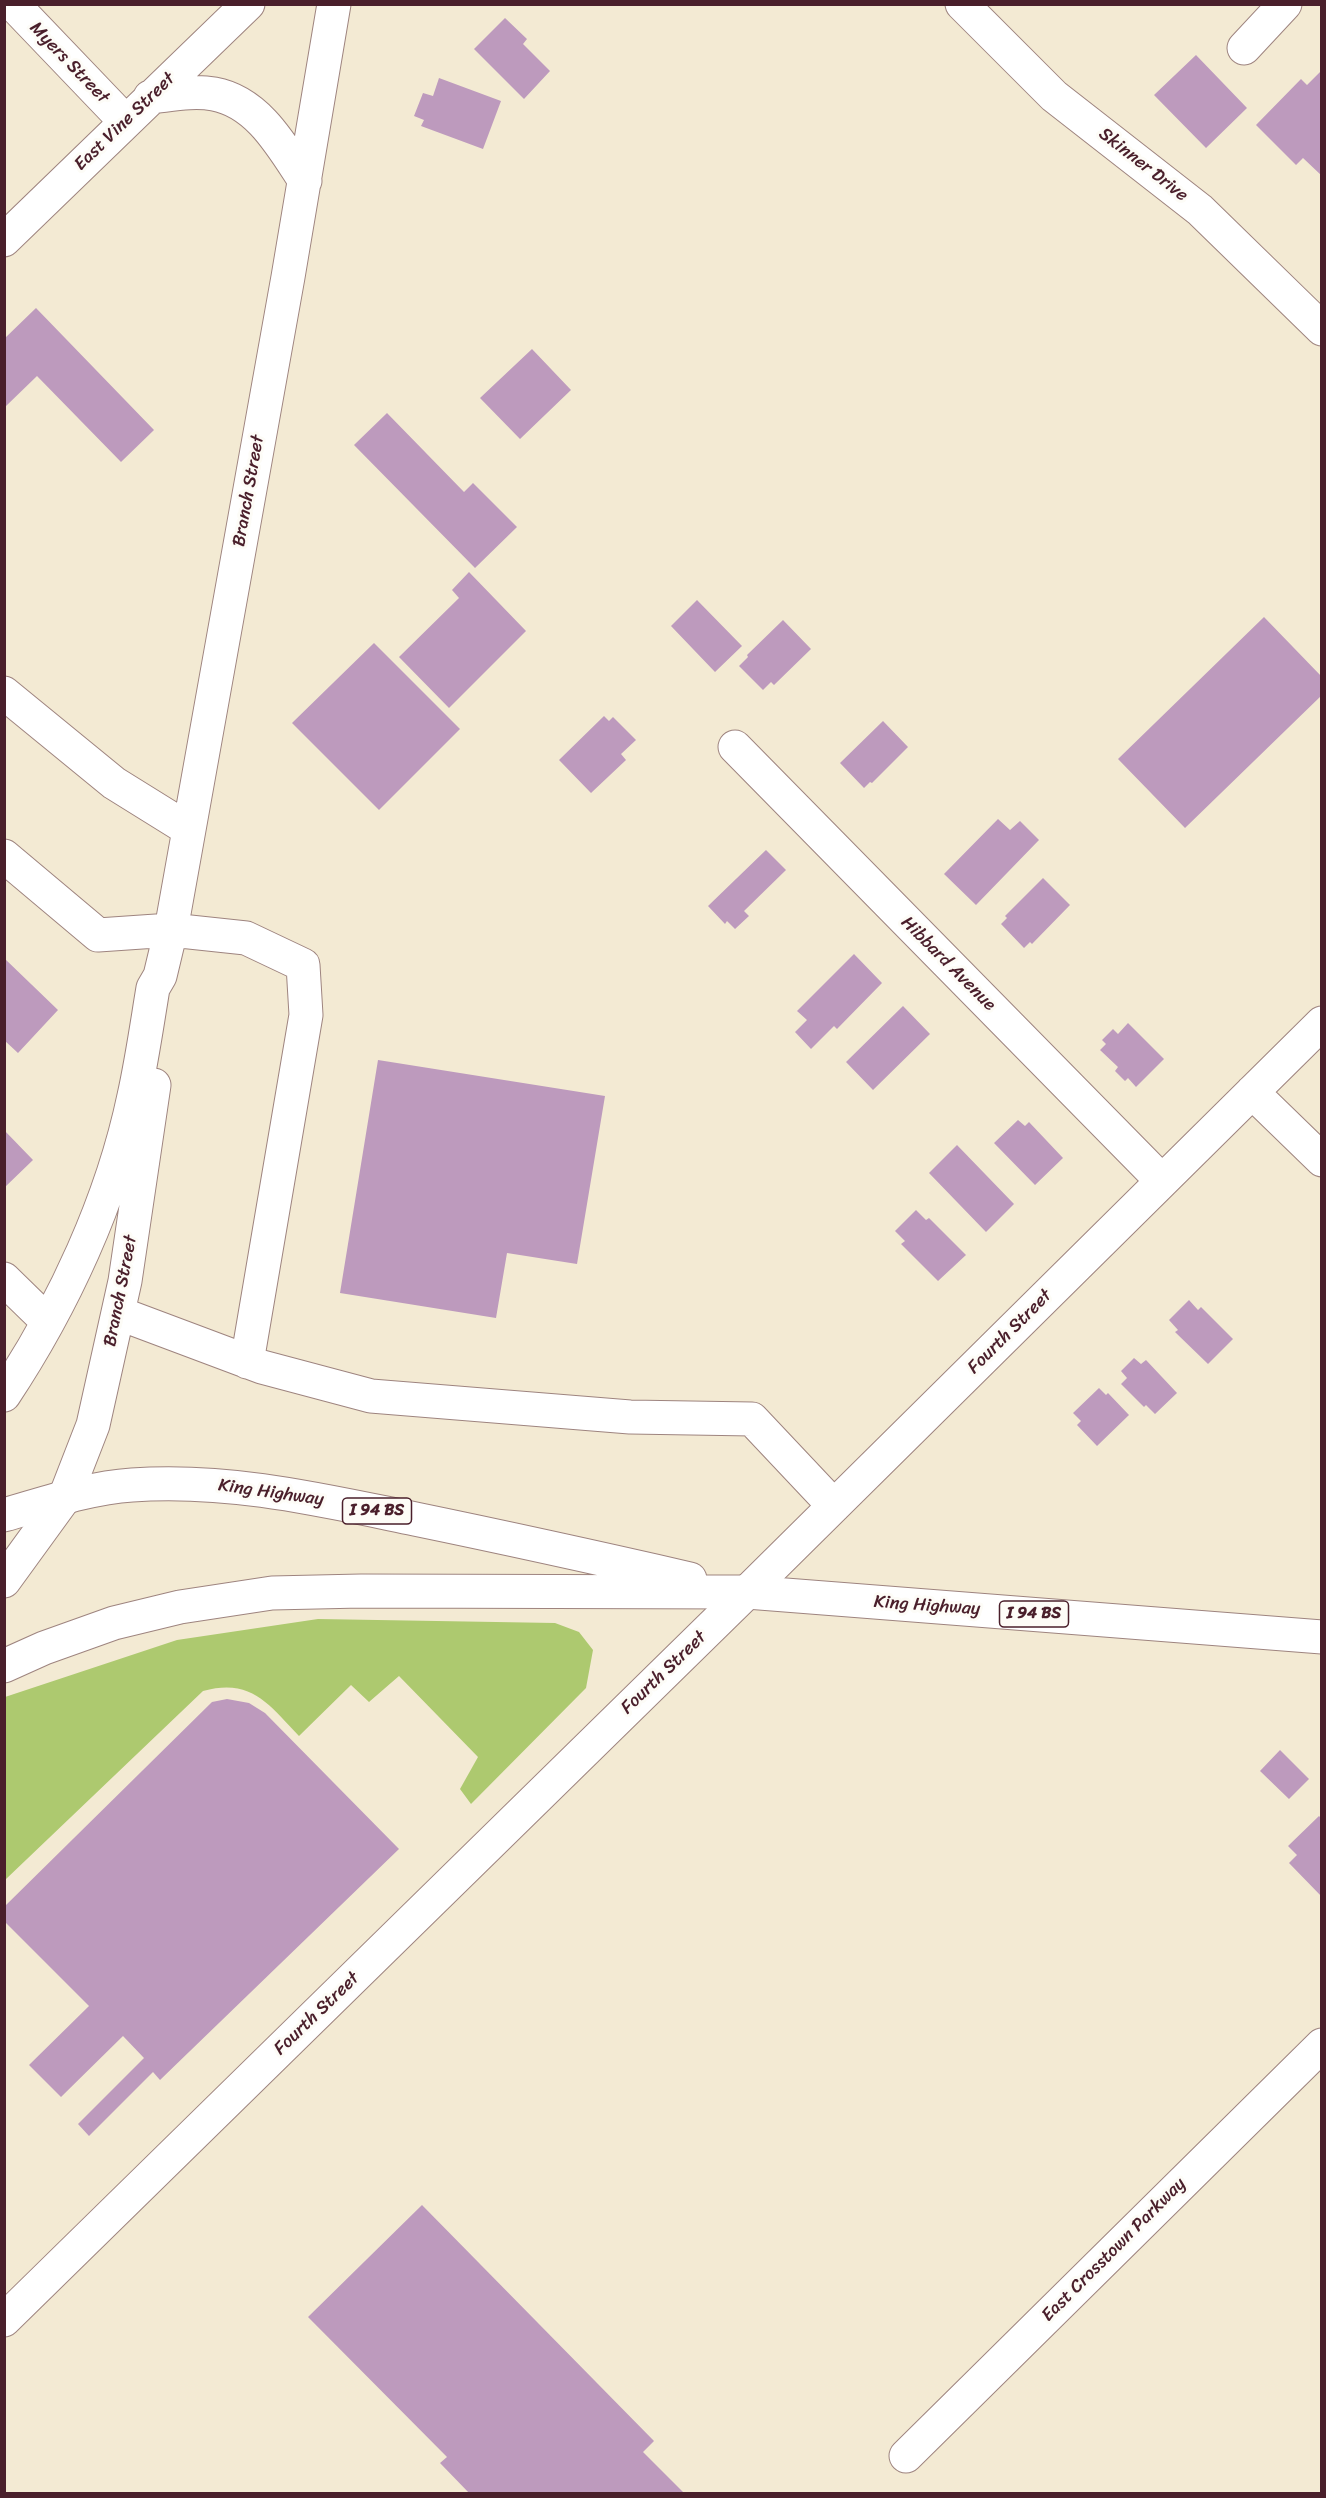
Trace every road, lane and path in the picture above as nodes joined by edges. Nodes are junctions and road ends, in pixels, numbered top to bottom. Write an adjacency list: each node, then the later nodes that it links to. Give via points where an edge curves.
1 (13, 4): 8 (street, Myers Street)
2 (248, 4): 7 (street, East Vine Street)
3 (334, 4): 9 (street, Branch Street)
4 (962, 4): 11 (street, Skinner Drive, via 1054,96 1200,210)
5 (1285, 4): 6 (street)
6 (1244, 48)
7 (150, 97): 8 (street, East Vine Street); 9 (street, via 194,93 234,101 267,126)
8 (125, 121): 10 (street, East Vine Street)
9 (304, 181): 14 (street, Branch Street)
10 (4, 240)
11 (1322, 329)
12 (4, 693): 14 (street, via 114,783)
13 (735, 747): 21 (street, Hibbard Avenue)
14 (188, 829): 16 (street, Branch Street)
15 (4, 856): 16 (street, via 98,935)
16 (171, 930): 17 (street, Branch Street); 25 (street, via 246,938 303,965 306,1015)
17 (160, 976): 23 (street, Branch Street, via 166,996 145,1160); 24 (street, Branch Street, via 153,988 134,1097 103,1201)
18 (1322, 1023): 19 (street, Fourth Street)
19 (1252, 1092): 20 (street); 21 (street, Fourth Street)
20 (1322, 1160)
21 (1162, 1181): 28 (street, Fourth Street)
22 (4, 1279): 24 (street)
23 (118, 1313): 25 (street); 27 (street, Branch Street, via 93,1425)
24 (47, 1321): 26 (street, Branch Street)
25 (247, 1362): 28 (street, via 371,1396 630,1417 752,1419)
26 (4, 1395)
27 (65, 1497): 29 (street, King Highway / I 94 BS); 30 (street, Branch Street); 31 (street, King Highway / I 94 BS, via 130,1485 193,1483 269,1491)
28 (834, 1506): 31 (street, Fourth Street)
29 (4, 1515)
30 (4, 1581)
31 (747, 1592): 32 (street, King Highway / I 94 BS); 33 (street, King Highway / I 94 BS, via 272,1593 180,1607 114,1623); 35 (street, Fourth Street)
32 (1322, 1636)
33 (4, 1666)
34 (1322, 2045): 36 (street, East Crosstown Parkway)
35 (4, 2320)
36 (906, 2456)

